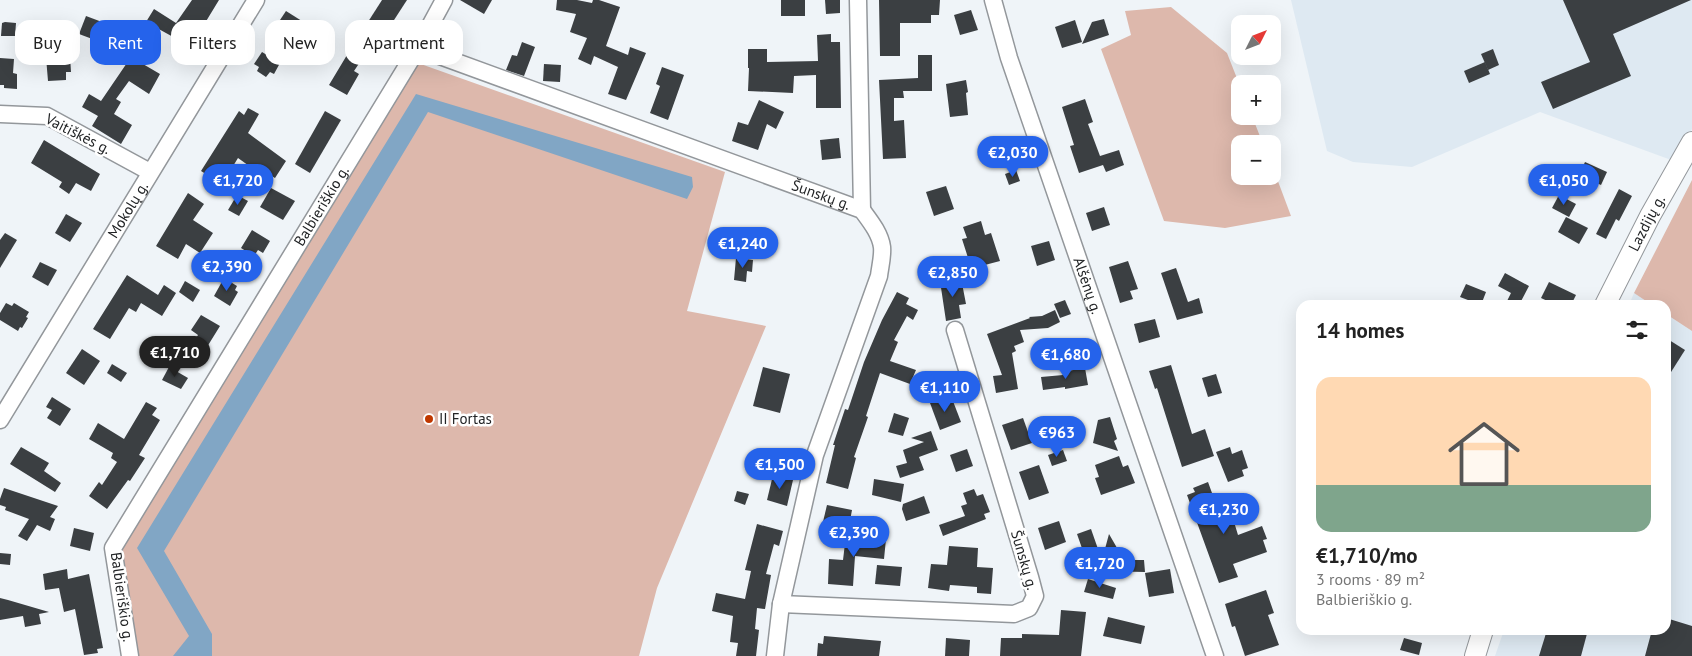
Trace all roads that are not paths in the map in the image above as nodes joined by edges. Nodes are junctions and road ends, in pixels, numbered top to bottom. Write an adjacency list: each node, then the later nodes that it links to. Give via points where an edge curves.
1 (256, 0): 10 (street, Mokolų g.)
2 (444, 0): 5 (street, Balbieriškio g.)
3 (858, 0): 11 (street)
4 (993, 0): 19 (street, Alšėnų g., via 1009,58)
5 (433, 20)
6 (463, 64): 11 (street, Šunskų g.)
7 (408, 65): 17 (street, Balbieriškio g., via 113,548)
8 (0, 114): 10 (street, Vaitiškės g., via 47,116)
9 (1692, 142): 12 (street, Lazdijų g.)
10 (150, 172): 14 (street, Mokolų g.)
11 (862, 210): 15 (street, Šunskų g., via 882,247 879,276 815,455)
12 (1608, 300)
13 (955, 330): 15 (street, Šunskų g., via 1030,577 1035,596 1029,608 1014,614)
14 (0, 420)
15 (781, 604): 18 (street, Šunskų g.)
16 (1481, 635): 20 (street)
17 (130, 656)
18 (775, 656)
19 (1215, 656)
20 (1475, 656)

